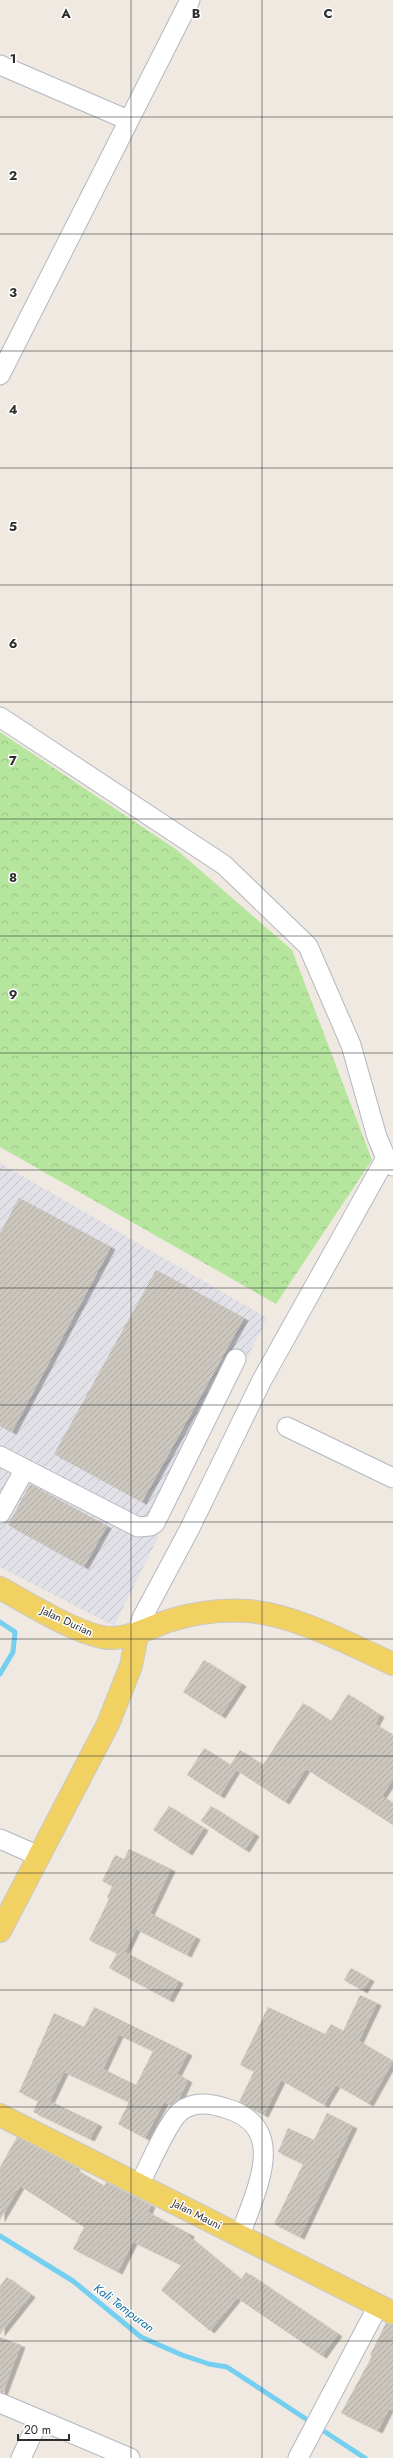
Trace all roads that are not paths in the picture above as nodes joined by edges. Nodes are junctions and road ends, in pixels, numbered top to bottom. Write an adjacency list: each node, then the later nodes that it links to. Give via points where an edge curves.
1 (190, 0): 3 (street)
2 (0, 65): 3 (street)
3 (128, 120): 4 (street, via 62,256)
4 (0, 375)
5 (0, 717): 6 (street, via 224,865 308,946 350,1045 377,1137)
6 (390, 1162): 14 (street, via 262,1380 189,1530 142,1618)
7 (236, 1359): 10 (street, via 154,1523 150,1526 138,1527)
8 (287, 1428): 11 (street)
9 (0, 1456): 10 (street)
10 (25, 1469): 12 (street)
11 (393, 1478)
12 (0, 1514)
13 (0, 1588): 14 (main road, Jalan Durian, via 93,1635 112,1638)
14 (137, 1634): 15 (main road, Jalan Durian, via 168,1621 208,1612 254,1612 288,1620); 17 (main road, via 131,1666 108,1724)
15 (393, 1664)
16 (5, 1841): 17 (street)
17 (39, 1856): 18 (main road)
18 (0, 1931)
19 (0, 2115): 20 (main road, Jalan Mauni)
20 (139, 2185): 21 (main road, Jalan Mauni); 21 (street, via 180,2111 195,2105 211,2104 237,2111 252,2122 262,2136 264,2150 259,2179)
21 (240, 2236): 22 (main road, Jalan Mauni)
22 (385, 2310): 25 (street, via 319,2417)
23 (0, 2403): 24 (street)
24 (39, 2420): 26 (street); 27 (street)
25 (300, 2455)
26 (21, 2458)
27 (130, 2458)

